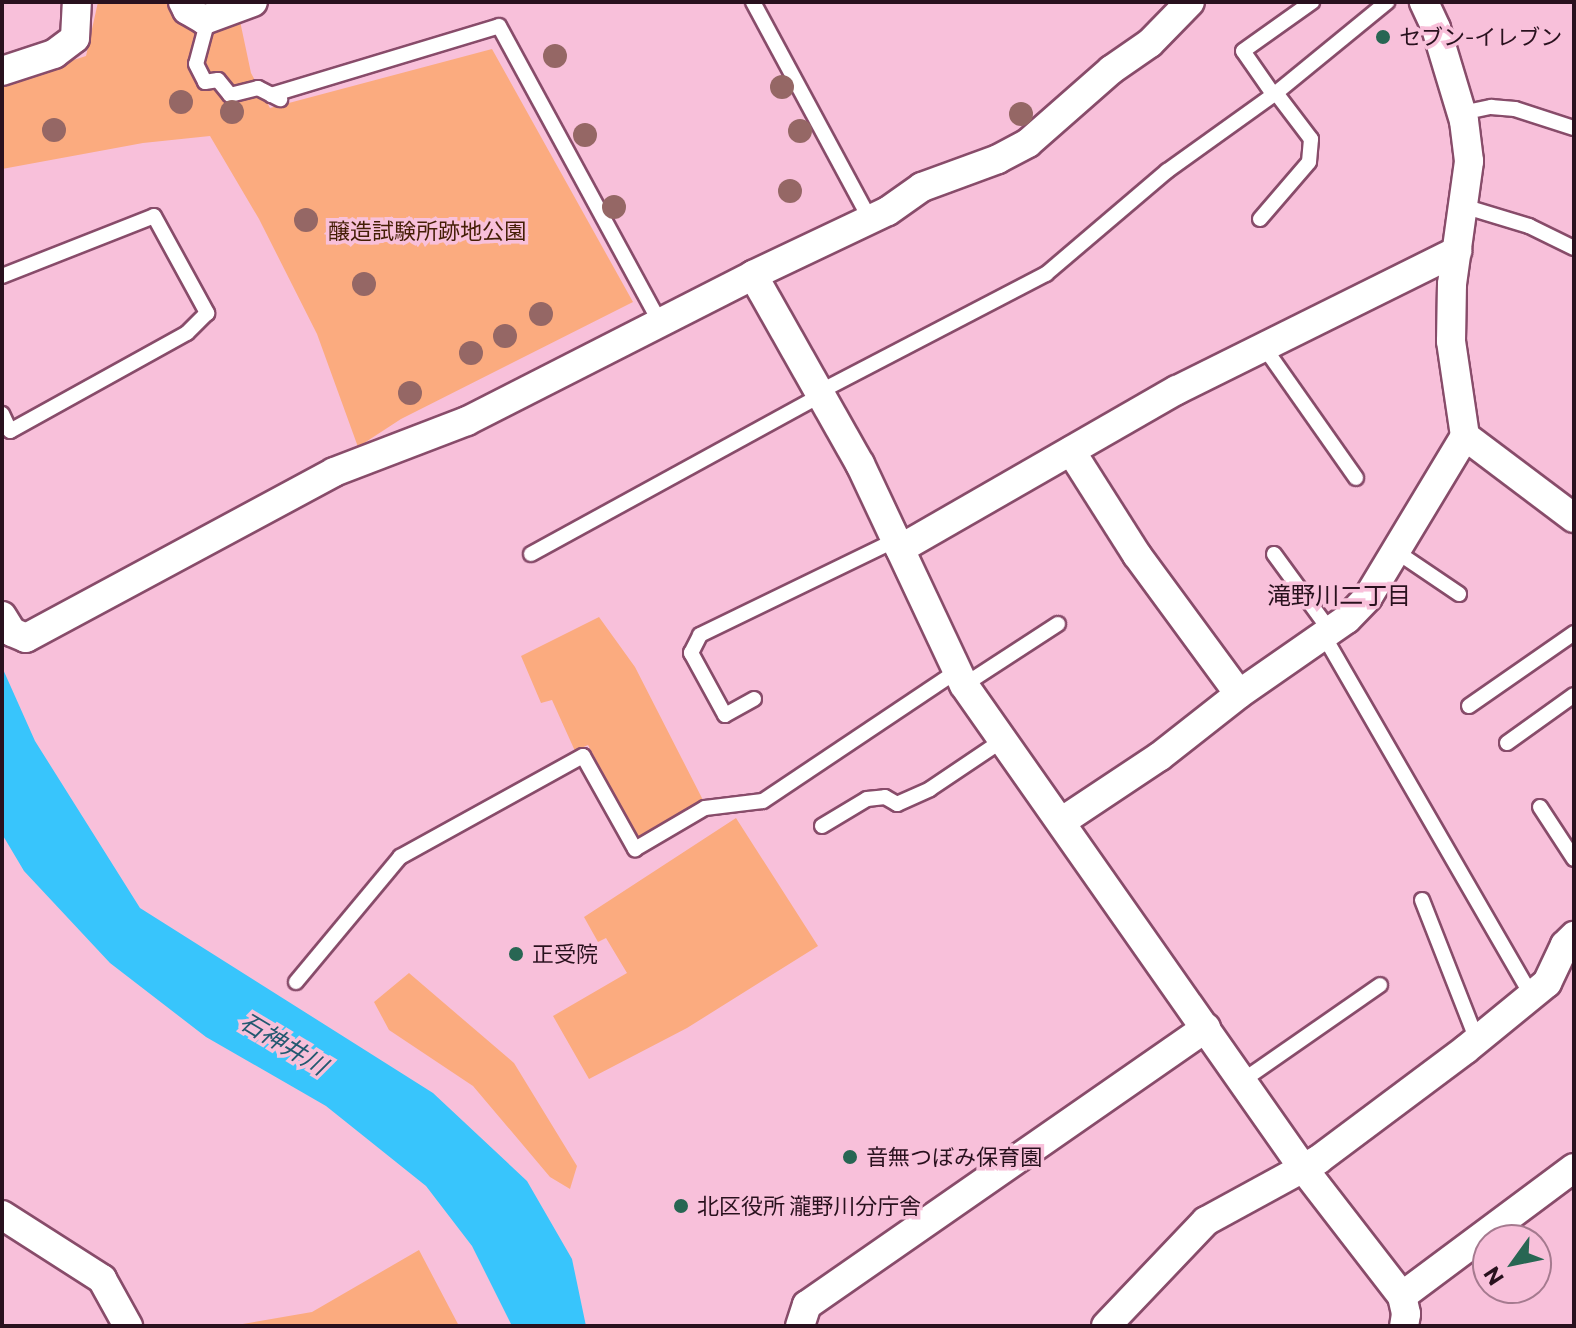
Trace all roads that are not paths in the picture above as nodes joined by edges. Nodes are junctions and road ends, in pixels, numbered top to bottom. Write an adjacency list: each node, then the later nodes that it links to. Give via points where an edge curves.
1 (77, 2): 9 (street, via 75,38 54,54)
2 (253, 2): 8 (street)
3 (753, 2): 14 (lane)
4 (1190, 2): 14 (street, via 1150,43 1028,143 922,187)
5 (1312, 2): 10 (lane, via 1243,51)
6 (1387, 2): 10 (lane)
7 (1424, 2): 11 (street)
8 (194, 11): 20 (lane, via 206,27 196,64 205,82 218,80 230,95 258,88 277,98 499,26)
9 (2, 71)
10 (1275, 94): 15 (lane, via 1311,139 1309,162); 22 (lane, via 1167,171 1046,274)
11 (1462, 113): 12 (lane, via 1515,109); 13 (street, via 1469,161)
12 (1574, 128)
13 (1463, 206): 16 (lane, via 1529,226); 17 (street)
14 (870, 219): 18 (street)
15 (1260, 219)
16 (1574, 248)
17 (1457, 251): 21 (street); 24 (street, via 1451,341)
18 (753, 275): 20 (street); 22 (street)
19 (2, 276): 23 (lane, via 154,216 207,313 187,333 10,431)
20 (660, 323): 33 (street, via 467,421 334,472 26,638 12,632)
21 (1264, 347): 25 (street); 26 (lane)
22 (822, 393): 28 (street); 30 (lane)
23 (2, 414)
24 (1465, 436): 27 (street); 29 (street)
25 (1071, 451): 28 (street); 38 (street, via 1137,555)
26 (1356, 478)
27 (1572, 512)
28 (898, 544): 37 (street); 40 (lane, via 700,635 691,653 725,715)
29 (1397, 552): 32 (lane); 36 (street, via 1368,597)
30 (531, 554)
31 (1274, 554): 36 (lane)
32 (1459, 594)
33 (2, 616)
34 (1058, 624): 37 (lane)
35 (1574, 633): 41 (lane)
36 (1328, 634): 38 (street); 52 (lane)
37 (961, 678): 42 (street); 50 (lane, via 763,801 705,808 635,849 583,756 400,857)
38 (1239, 694): 45 (street, via 1159,757)
39 (1574, 695): 43 (lane)
40 (754, 699)
41 (1469, 706)
42 (1003, 740): 45 (street); 46 (lane, via 930,789 897,804 885,797 867,799)
43 (1507, 743)
44 (1540, 807): 47 (lane)
45 (1061, 822): 53 (street)
46 (822, 826)
47 (1574, 859)
48 (1422, 900): 54 (lane)
49 (1574, 936): 52 (street, via 1547,983)
50 (296, 982)
51 (1380, 985): 55 (lane)
52 (1532, 996): 54 (street)
53 (1206, 1028): 55 (street); 60 (street, via 807,1305)
54 (1477, 1040): 56 (street)
55 (1242, 1081): 56 (street)
56 (1303, 1168): 59 (street); 62 (street, via 1206,1221)
57 (1574, 1168): 59 (street)
58 (2, 1215): 61 (street, via 102,1279)
59 (1399, 1315)
60 (804, 1324)
61 (128, 1326)
62 (1106, 1326)

